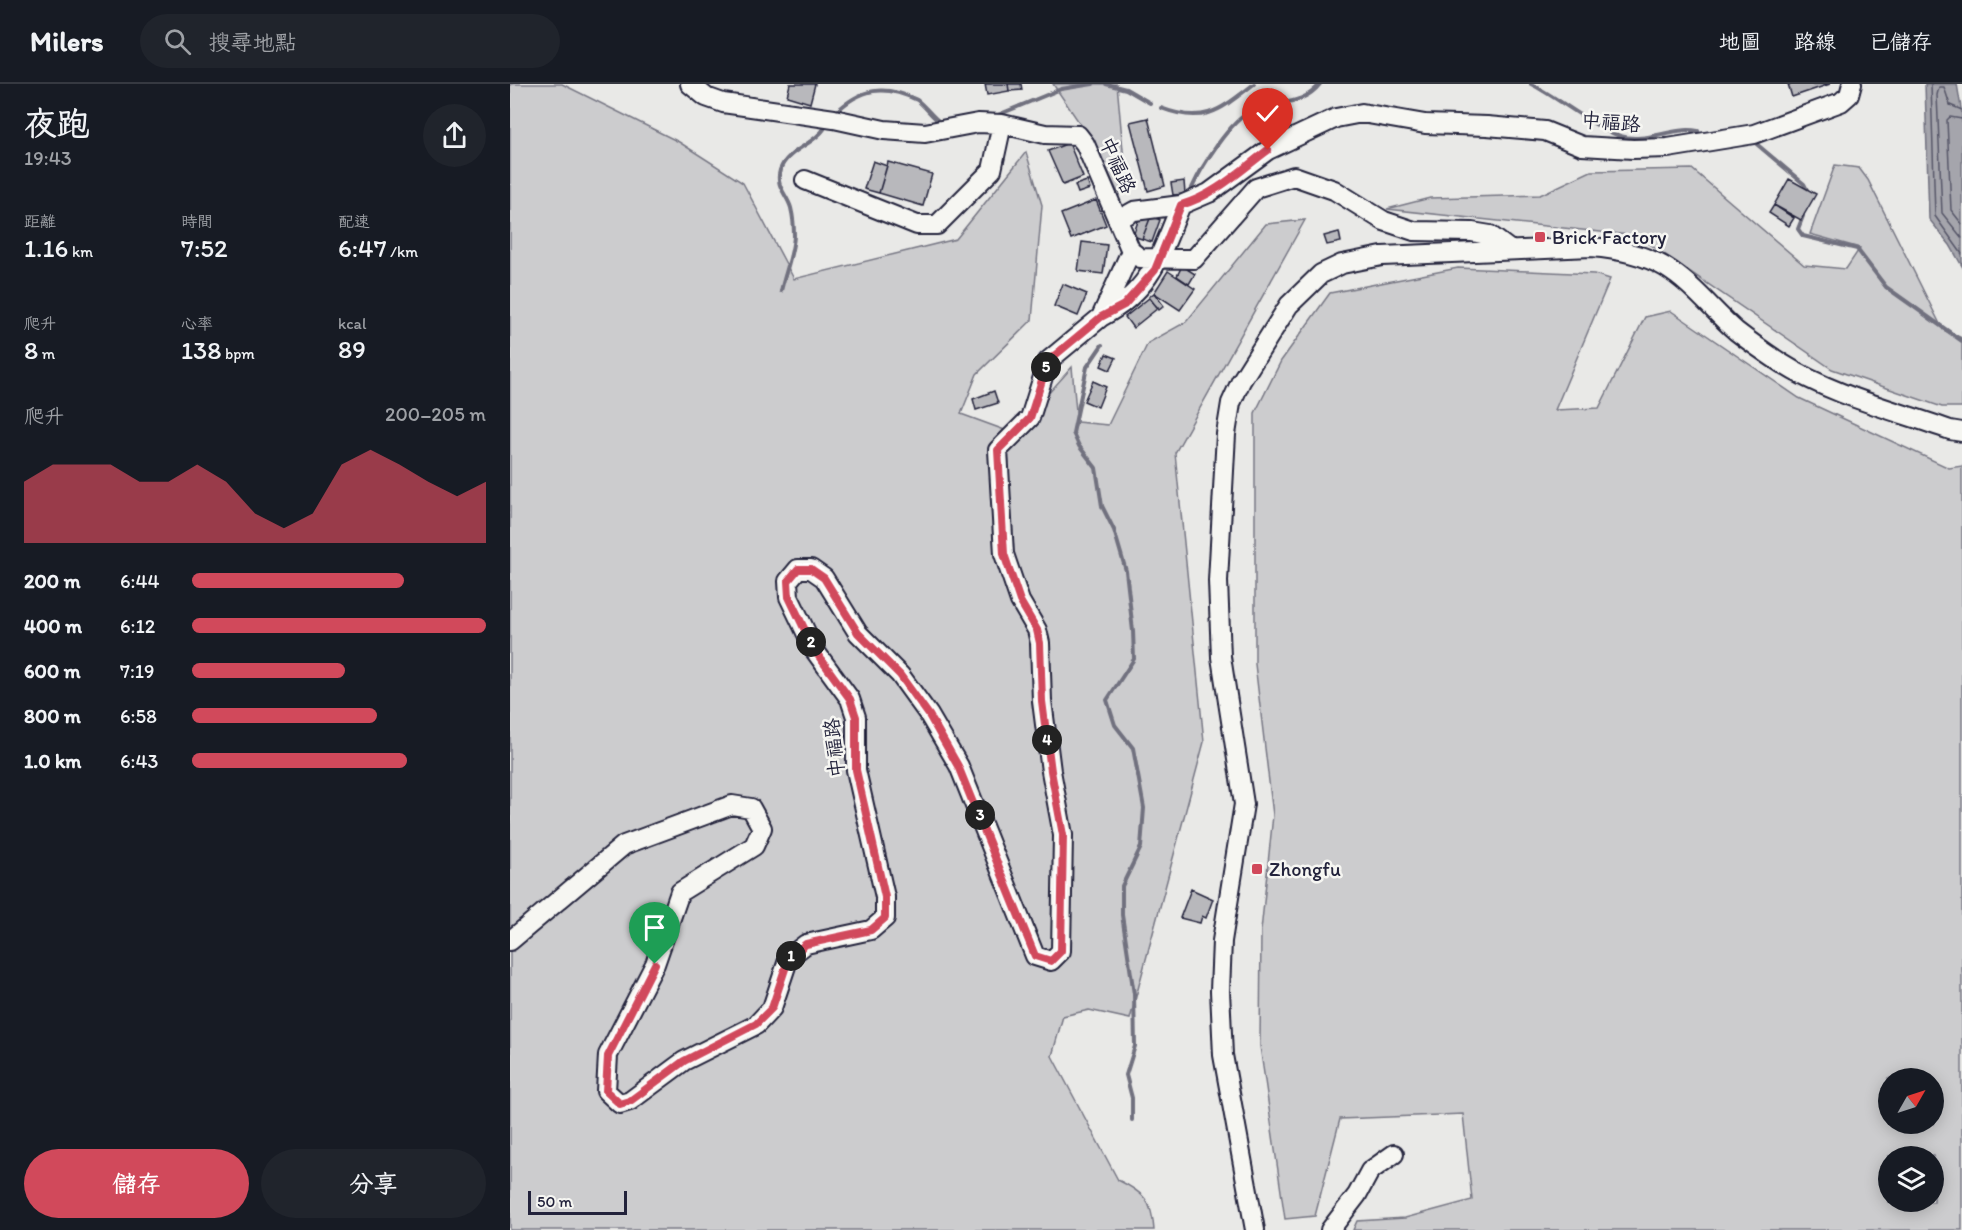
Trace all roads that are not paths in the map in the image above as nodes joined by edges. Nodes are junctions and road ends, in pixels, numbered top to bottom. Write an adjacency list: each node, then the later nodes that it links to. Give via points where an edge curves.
1 (690, 84): 3 (street, 中福路, via 705,97 723,103 884,130 925,133 978,123)
2 (1852, 84): 5 (street, 中福路, via 1849,95 1841,102 1754,134 1668,148 1582,146 1545,131 1425,124 1362,113 1336,118 1268,150 1203,197)
3 (1002, 124): 4 (street, via 992,170 937,225 917,225); 6 (street, 中福路, via 1045,134 1078,135)
4 (805, 180)
5 (1181, 205): 6 (street, via 1134,211); 9 (street, 中福路)
6 (1118, 220): 8 (street, 中福路)
7 (1510, 250): 9 (street, via 1490,235 1414,231 1384,221 1334,190 1294,176 1256,188 1194,260); 11 (street, via 1591,247 1642,256 1688,284 1737,331 1782,363 1816,381); 14 (street, via 1382,256 1342,264 1321,274 1289,305 1231,403 1218,591 1221,657 1244,804 1222,941 1220,991 1223,1055)
8 (1131, 251): 9 (street, via 1140,258); 10 (street, 中福路)
9 (1159, 258): 10 (street, 中福路, via 1155,270 1124,305)
10 (1101, 317): 12 (street, 中福路, via 1048,361 1030,418 998,450 1004,554 1040,643 1042,701 1063,835 1061,951 1051,961 1035,956 958,766 929,715 900,675 858,633 824,578 811,569 798,569 788,581 789,597 815,651 850,699 856,717 856,770 885,897 885,918 871,930 806,944 789,957 772,1008 756,1024 684,1061 630,1101 620,1104 606,1091 608,1056 655,964 680,892 754,846 762,828 752,808 732,805 624,846)
11 (1962, 432)
12 (510, 941)
13 (1394, 1154): 15 (street, via 1370,1171)
14 (1255, 1230)
15 (1330, 1230)

